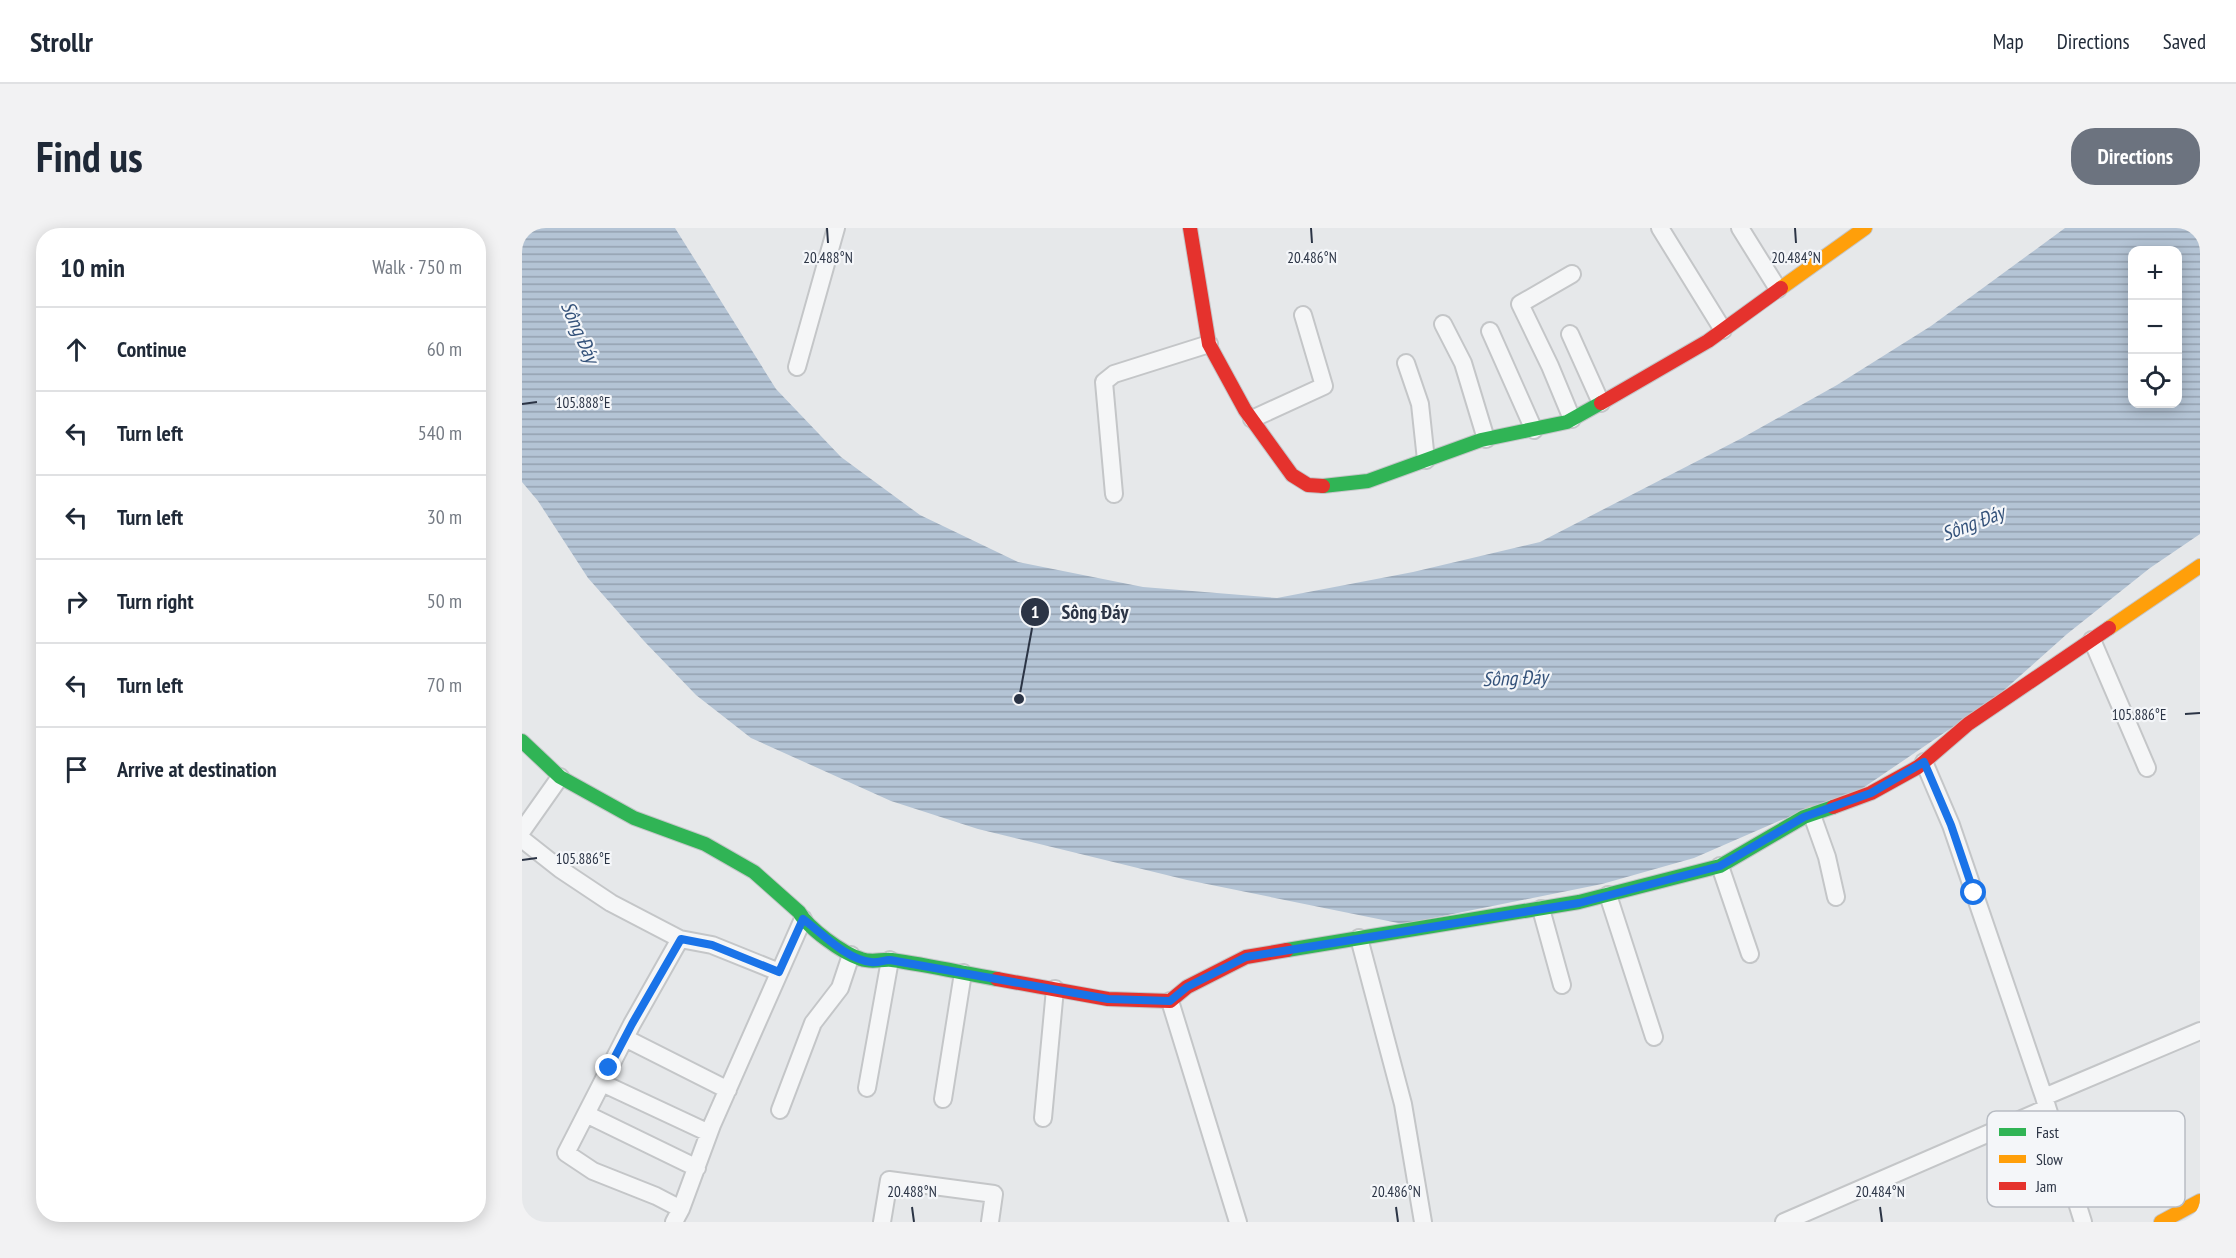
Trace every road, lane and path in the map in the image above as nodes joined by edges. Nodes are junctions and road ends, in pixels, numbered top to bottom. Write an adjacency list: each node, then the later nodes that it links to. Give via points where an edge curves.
1 (836, 228): 15 (street)
2 (1190, 228): 13 (street)
3 (1660, 228): 10 (street)
4 (1740, 228): 7 (street)
5 (1865, 228): 7 (street)
6 (1572, 274): 18 (street, via 1520,304)
7 (1778, 289): 10 (street)
8 (1303, 315): 17 (street, via 1324,386)
9 (1443, 324): 20 (street, via 1463,363)
10 (1723, 330): 16 (street)
11 (1490, 331): 19 (street)
12 (1570, 334): 16 (street)
13 (1209, 344): 17 (street); 22 (street, via 1106,379 1103,386)
14 (1406, 363): 21 (street, via 1419,404)
15 (797, 367)
16 (1601, 403): 18 (street)
17 (1252, 419): 21 (street, via 1292,475 1308,485 1368,481)
18 (1572, 419): 19 (street)
19 (1534, 430): 20 (street)
20 (1485, 439): 21 (street)
21 (1426, 460)
22 (1114, 494)
23 (2200, 566): 24 (street)
24 (2092, 640): 26 (street, via 1968,724); 27 (street)
25 (522, 741): 28 (street)
26 (1924, 762): 29 (street, via 1871,793); 54 (street, via 1951,825)
27 (2147, 768)
28 (560, 777): 30 (street); 36 (street, via 634,818 705,844 754,872)
29 (1812, 815): 32 (street); 34 (street)
30 (522, 831)
31 (522, 839): 38 (street, via 610,903)
32 (1720, 866): 33 (street); 39 (street)
33 (1608, 895): 35 (street); 48 (street)
34 (1836, 897)
35 (1541, 909): 37 (street); 44 (street)
36 (803, 919): 40 (street); 42 (street)
37 (1359, 938): 46 (street, via 1241,959 1187,987); 69 (street, via 1405,1113)
38 (681, 939): 42 (street, via 712,945); 49 (street)
39 (1750, 954)
40 (851, 955): 41 (street, via 873,963); 55 (street, via 840,988 813,1023)
41 (890, 960): 43 (street); 51 (street)
42 (779, 972): 52 (street)
43 (963, 973): 45 (street); 53 (street)
44 (1562, 985)
45 (1054, 989): 46 (street, via 1108,999); 59 (street)
46 (1170, 1001): 68 (street)
47 (2200, 1031): 54 (street)
48 (1654, 1037)
49 (625, 1038): 50 (street); 52 (street)
50 (602, 1083): 58 (street); 61 (street)
51 (867, 1088)
52 (728, 1090): 61 (street)
53 (943, 1099)
54 (2045, 1102): 56 (street); 57 (street)
55 (780, 1110)
56 (2025, 1111)
57 (2048, 1111)
58 (586, 1114): 62 (street); 65 (street, via 566,1153 593,1171 656,1196)
59 (1043, 1118)
60 (1987, 1129): 70 (street)
61 (709, 1133): 62 (street)
62 (697, 1168): 65 (street)
63 (2200, 1201): 72 (street)
64 (2078, 1207): 71 (street)
65 (677, 1216)
66 (882, 1222): 67 (street, via 889,1180 994,1194)
67 (990, 1222)
68 (1238, 1222)
69 (1423, 1222)
70 (1784, 1222)
71 (2083, 1222)
72 (2161, 1222)

